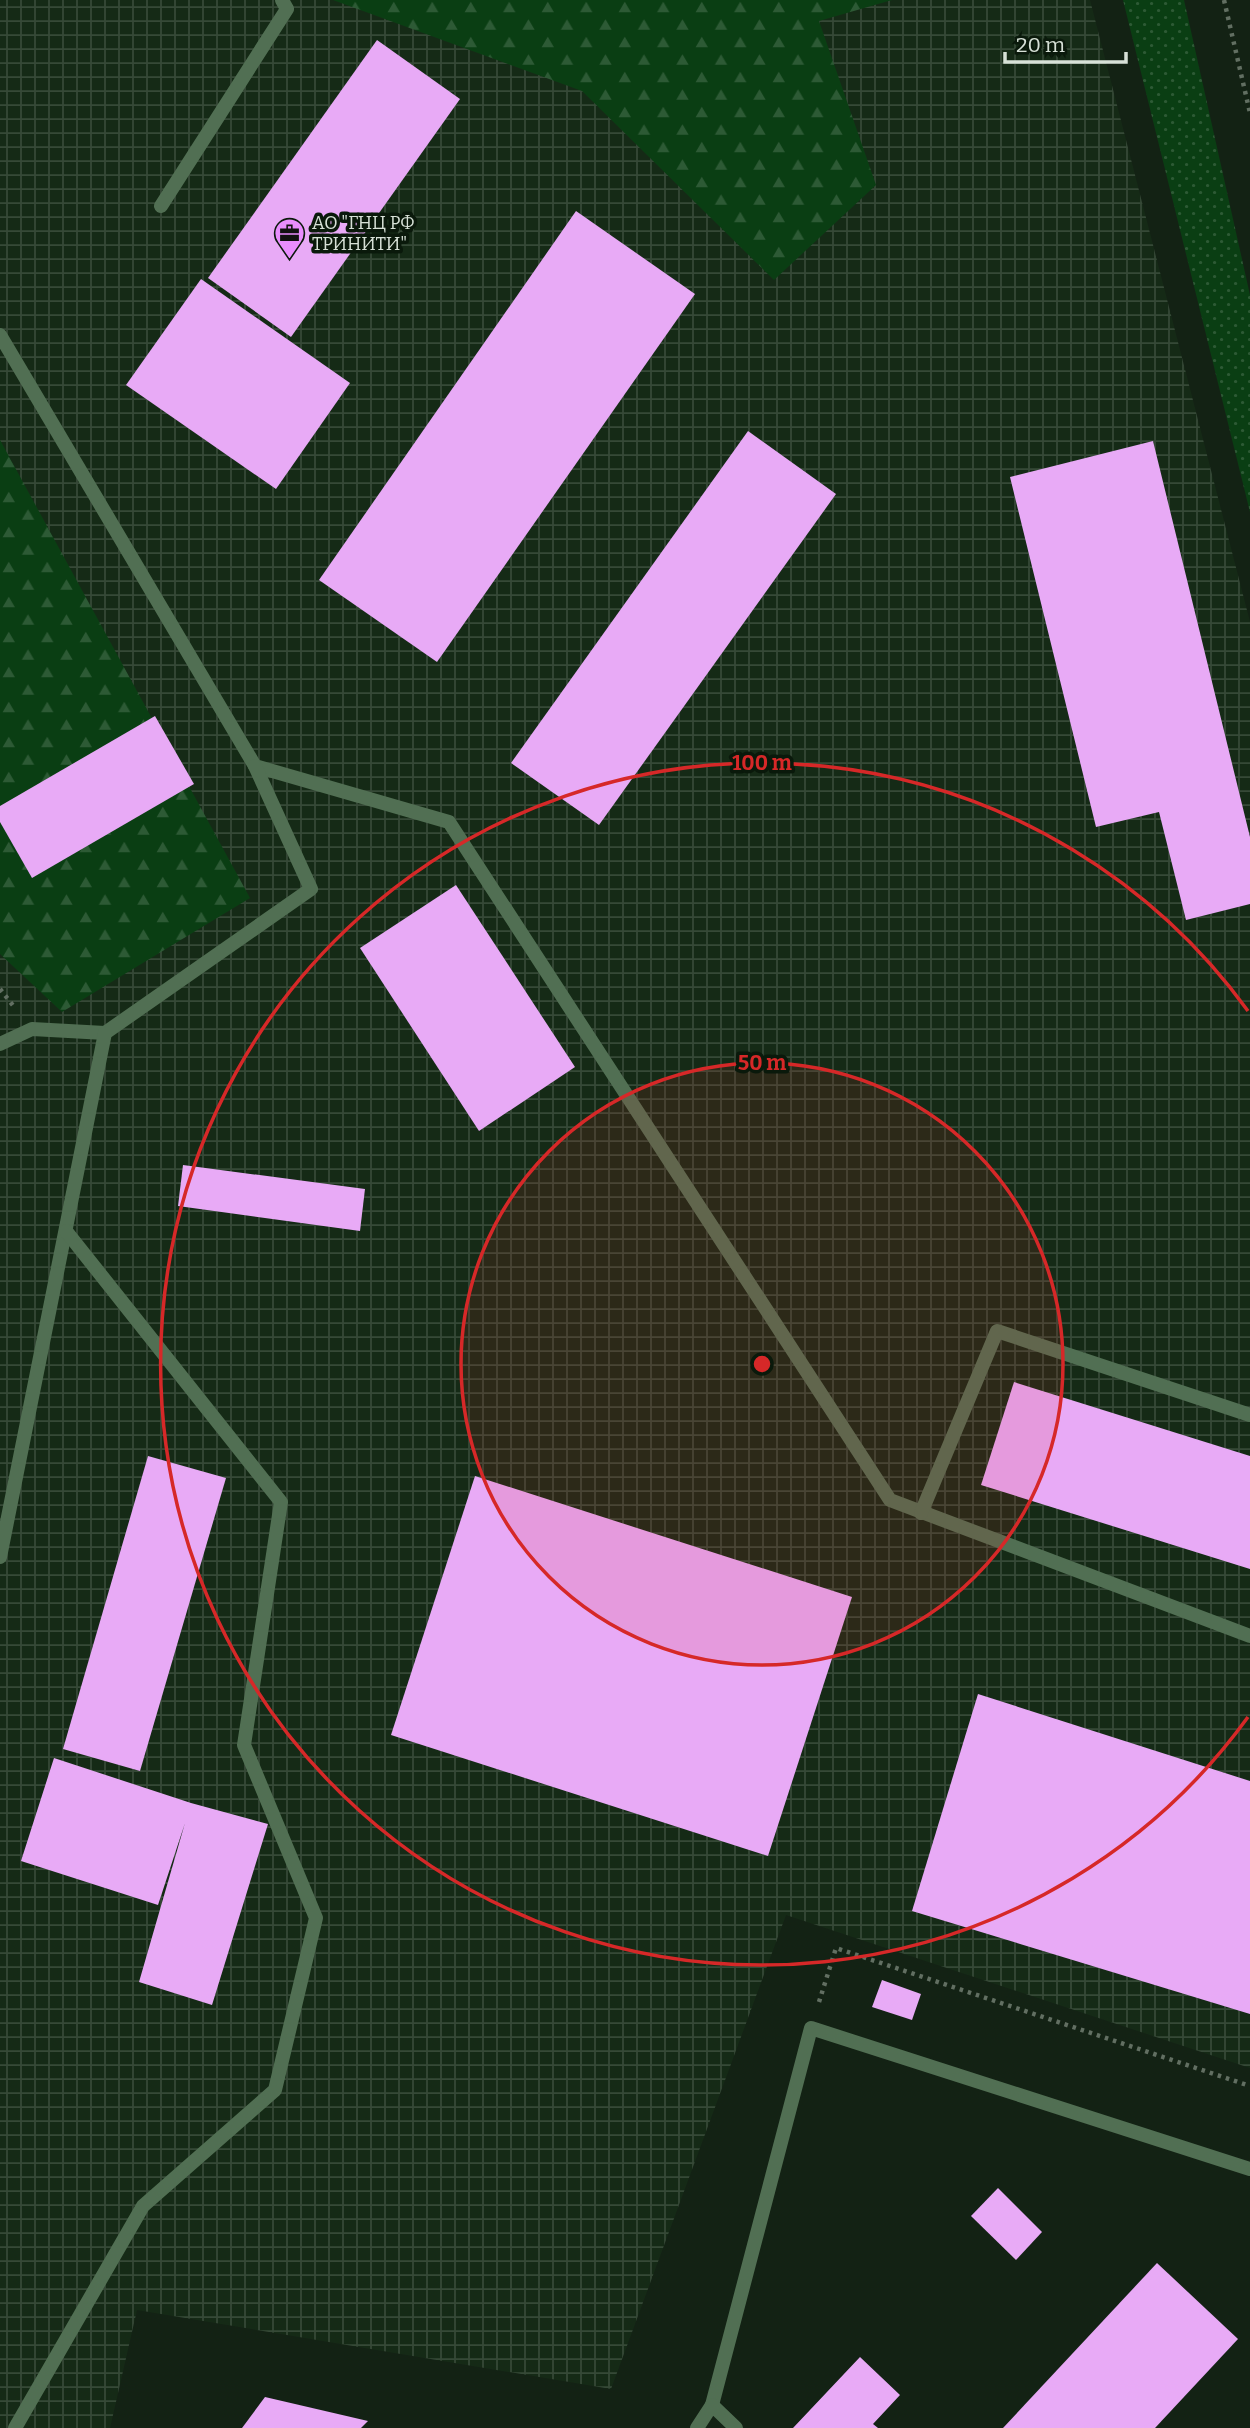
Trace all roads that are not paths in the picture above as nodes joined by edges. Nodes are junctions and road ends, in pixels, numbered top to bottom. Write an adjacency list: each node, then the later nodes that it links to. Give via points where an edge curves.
1 (282, 0): 2 (lane, via 287,9)
2 (161, 206)
3 (0, 335): 4 (lane)
4 (255, 766): 5 (lane, via 311,889); 9 (lane, via 449,822 890,1500)
5 (105, 1032): 6 (lane, via 32,1029); 7 (lane)
6 (0, 1044)
7 (66, 1231): 10 (lane); 14 (lane, via 281,1502 244,1745 316,1918 275,2090 143,2206)
8 (1250, 1415): 9 (lane, via 998,1331)
9 (921, 1513): 11 (lane)
10 (0, 1557)
11 (1250, 1636)
12 (1250, 2169): 13 (lane, via 811,2028)
13 (712, 2405): 15 (lane); 16 (lane)
14 (15, 2428)
15 (697, 2428)
16 (736, 2428)

